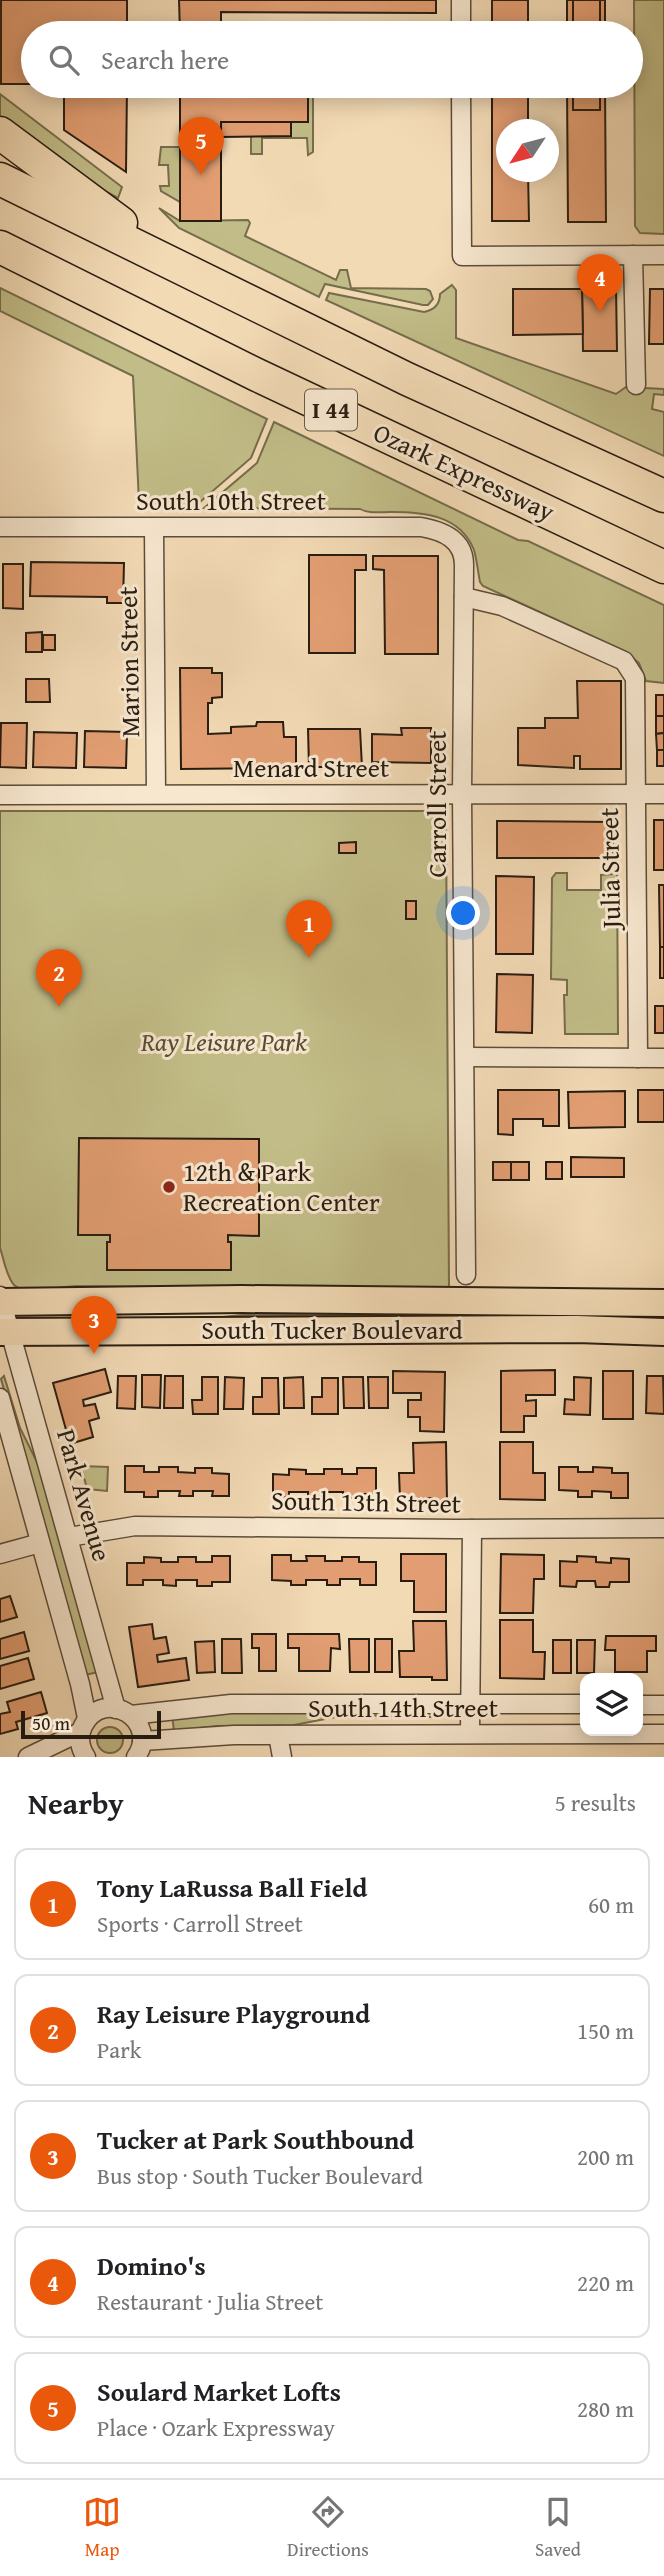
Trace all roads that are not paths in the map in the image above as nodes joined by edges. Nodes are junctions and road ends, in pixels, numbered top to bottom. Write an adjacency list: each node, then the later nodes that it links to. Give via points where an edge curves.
1 (461, 0): 2 (street)
2 (461, 21)
3 (461, 98): 7 (street, via 462,256)
4 (0, 133): 9 (highway)
5 (0, 178): 9 (highway, I 44)
6 (0, 247): 15 (highway, Ozark Expressway / I 44, via 257,375)
7 (633, 255): 8 (street); 10 (street)
8 (664, 255)
9 (187, 272): 11 (highway, I 44)
10 (636, 385)
11 (664, 496)
12 (0, 527): 13 (street, South 10th Street)
13 (154, 528): 14 (street, South 10th Street, via 421,527); 17 (street, Marion Street)
14 (458, 544): 16 (street, Carroll Street, via 464,559)
15 (664, 567)
16 (464, 597): 18 (street, Julia Street, via 502,606 617,658 632,670); 21 (street, Carroll Street)
17 (156, 794): 20 (street, Menard Street); 21 (street, Menard Street)
18 (636, 794): 19 (street, Menard Street); 21 (street, Menard Street); 23 (street, Julia Street)
19 (664, 794)
20 (0, 795)
21 (462, 795): 22 (street, Carroll Street)
22 (465, 1057): 23 (street); 25 (street, Carroll Street)
23 (638, 1058): 24 (street)
24 (664, 1058)
25 (466, 1275)
26 (1, 1300): 27 (main road, South Tucker Boulevard); 28 (street, Park Avenue)
27 (664, 1303)
28 (5, 1332): 29 (main road, South Tucker Boulevard); 33 (street, Park Avenue)
29 (664, 1332)
30 (0, 1398): 34 (street, Park Avenue)
31 (664, 1528): 32 (street, South 13th Street)
32 (472, 1529): 33 (street, South 13th Street, via 135,1525); 36 (street)
33 (68, 1537): 40 (street, Park Avenue)
34 (40, 1543): 35 (street); 41 (street, Park Avenue, via 80,1684)
35 (0, 1554)
36 (470, 1704): 37 (street, South 14th Street); 40 (street, South 14th Street, via 230,1703); 42 (street)
37 (580, 1704)
38 (643, 1705): 39 (street)
39 (664, 1705)
40 (123, 1712): 41 (street, South 14th Street, via 102,1709); 45 (street, Park Avenue, via 141,1731)
41 (84, 1725): 46 (street); 47 (street, Park Avenue, via 80,1745)
42 (470, 1733): 43 (street, South 14th Street); 44 (street, South 14th Street)
43 (664, 1734)
44 (278, 1735): 45 (street, South 14th Street, via 234,1735); 48 (street)
45 (139, 1749)
46 (28, 1757)
47 (86, 1757)
48 (282, 1757)

